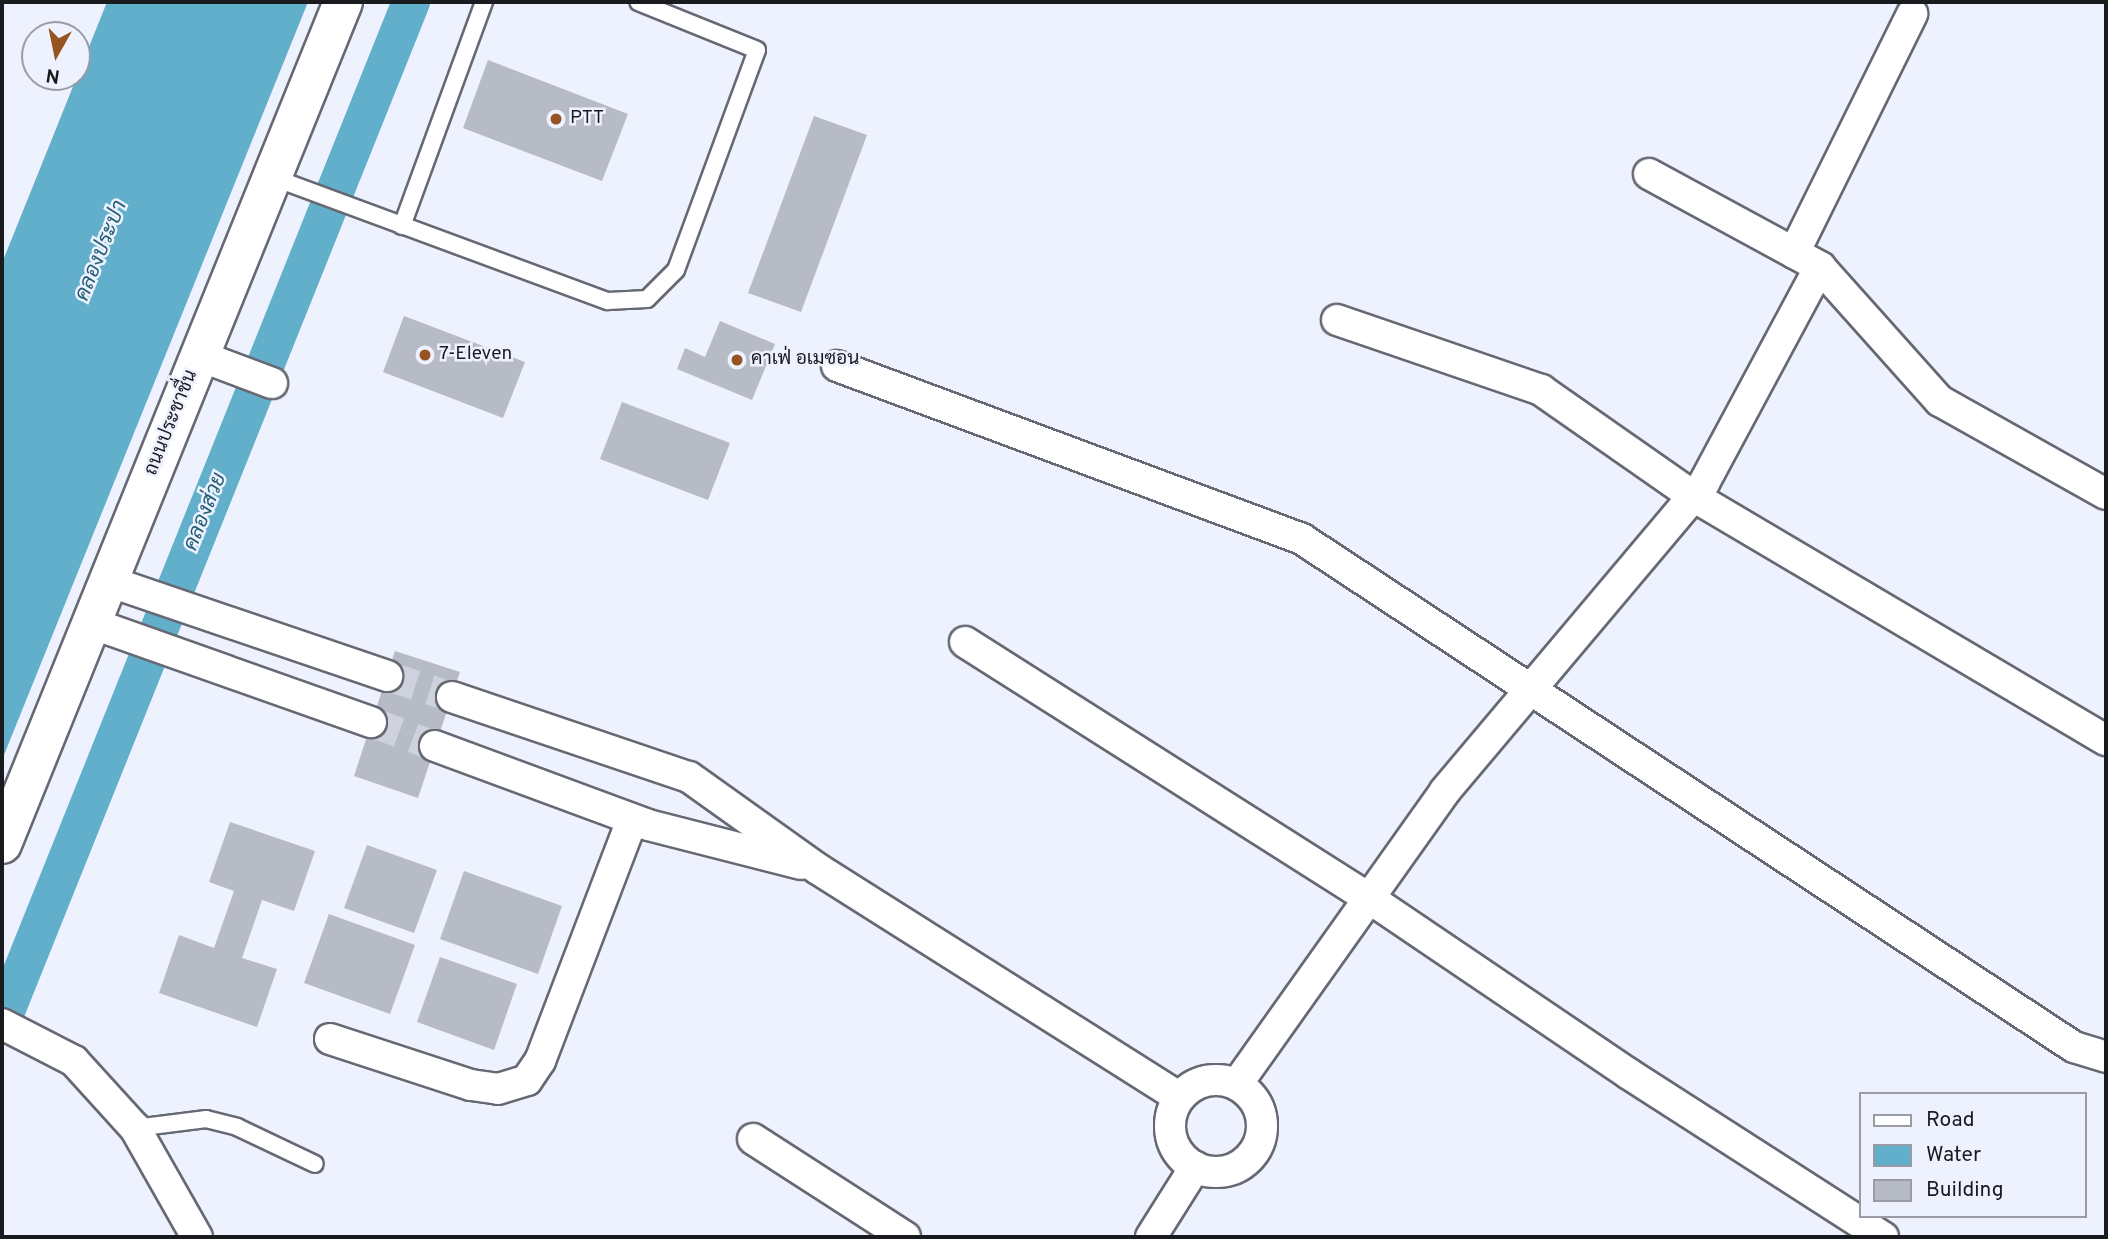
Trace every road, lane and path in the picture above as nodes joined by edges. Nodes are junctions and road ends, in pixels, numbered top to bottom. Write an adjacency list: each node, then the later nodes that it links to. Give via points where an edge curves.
1 (342, 2): 6 (street, ถนนประชาชื่น)
2 (484, 2): 7 (lane)
3 (638, 2): 7 (lane, via 757,50 676,270 647,299 608,301)
4 (1912, 14): 8 (street)
5 (1649, 174): 8 (street)
6 (272, 177): 7 (lane); 11 (street, ถนนประชาชื่น)
7 (394, 223)
8 (1794, 253): 9 (street)
9 (1820, 267): 14 (street, via 1940,401); 15 (street)
10 (1337, 320): 15 (street, via 1541,390)
11 (210, 360): 13 (street); 16 (street, ถนนประชาชื่น)
12 (837, 366): 20 (street, via 1302,539)
13 (272, 383)
14 (2106, 494)
15 (1693, 496): 20 (street); 23 (street)
16 (108, 581): 17 (street, ถนนประชาชื่น); 19 (street)
17 (91, 623): 22 (street); 26 (street, ถนนประชาชื่น)
18 (965, 642): 28 (street)
19 (387, 676)
20 (1533, 687): 28 (street, via 1446,790); 31 (street, via 2074,1047)
21 (452, 697): 27 (street, via 689,777)
22 (371, 722)
23 (2106, 740)
24 (435, 746): 25 (street)
25 (632, 820): 27 (street); 30 (street, via 540,1061 527,1080 498,1089 471,1085)
26 (2, 844)
27 (818, 869): 33 (street)
28 (1369, 898): 32 (street); 41 (street, via 1629,1074)
29 (2, 1024): 34 (street, via 74,1061)
30 (330, 1040)
31 (2106, 1057)
32 (1237, 1084): 33 (street, via 1205,1080); 37 (street, via 1259,1107 1261,1139 1248,1159 1227,1171)
33 (1178, 1097): 37 (street, via 1169,1128 1173,1144)
34 (135, 1128): 36 (lane, via 206,1119 237,1126); 38 (street)
35 (753, 1139): 39 (street)
36 (315, 1164)
37 (1195, 1167): 40 (street)
38 (197, 1237)
39 (905, 1237)
40 (1151, 1237)
41 (1883, 1237)

